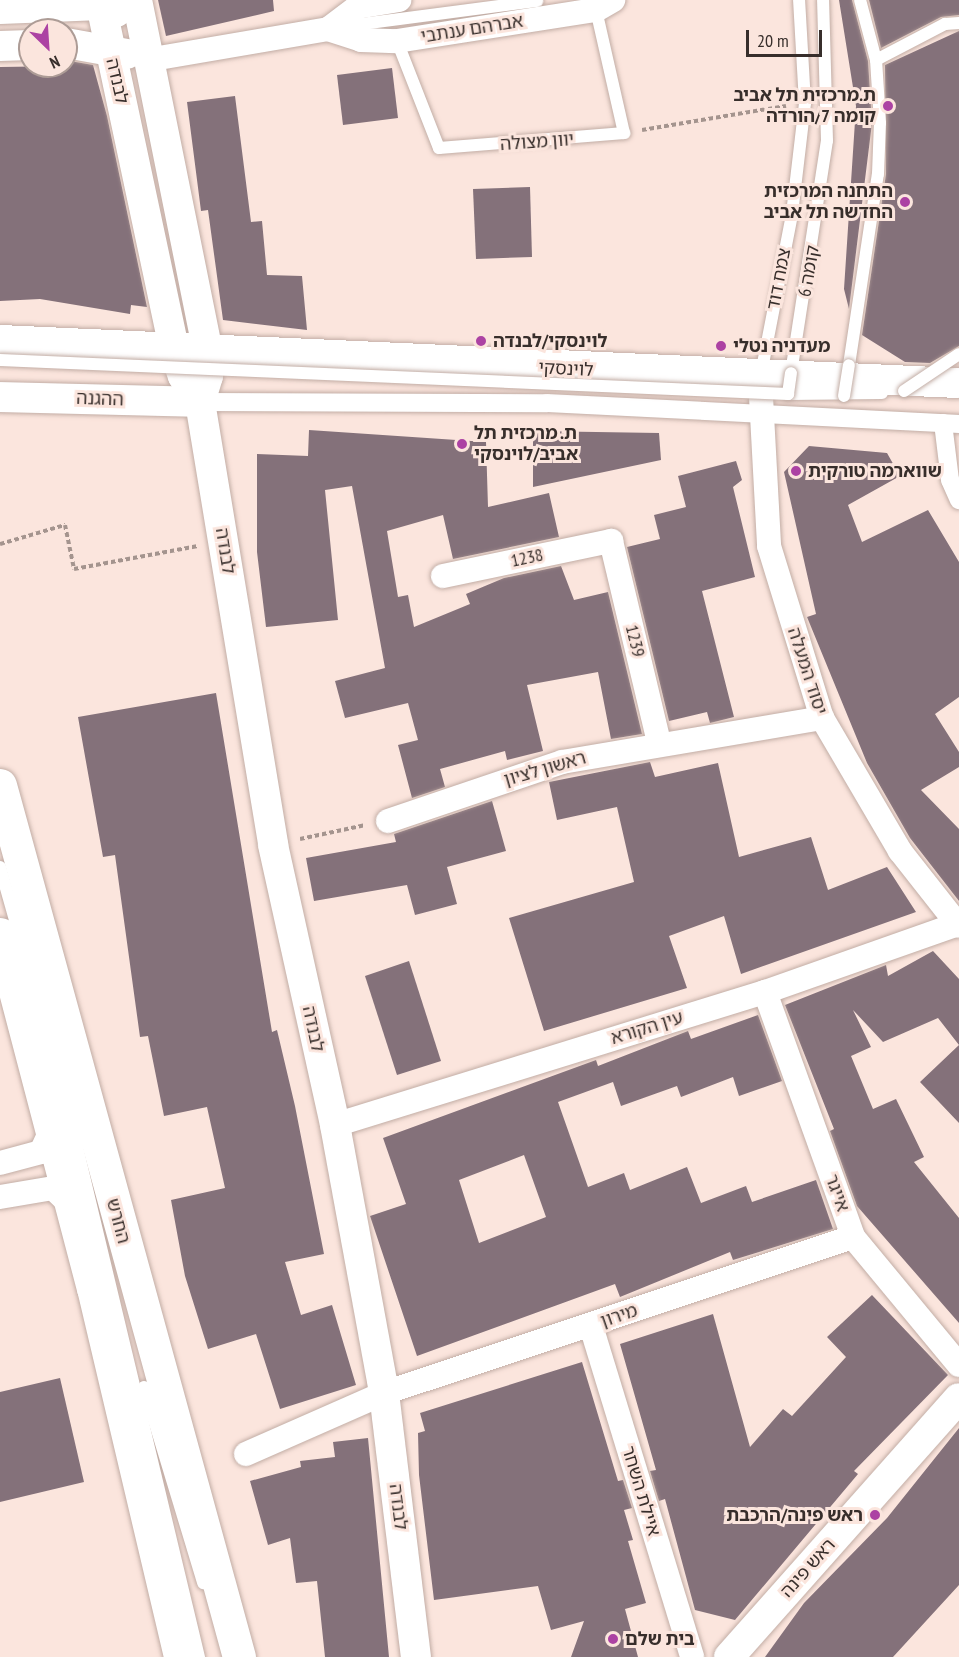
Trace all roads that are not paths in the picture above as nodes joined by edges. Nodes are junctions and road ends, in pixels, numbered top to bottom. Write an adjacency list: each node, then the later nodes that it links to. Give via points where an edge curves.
1 (137, 0): 19 (street, לבנדה)
2 (399, 0): 9 (street)
3 (799, 0): 28 (lane, צמח דוד, via 805,103 792,214)
4 (860, 0): 20 (lane)
5 (537, 1): 13 (lane)
6 (826, 1): 31 (lane, קומה 6, bridge, via 827,141)
7 (100, 2): 8 (street); 18 (street, לבנדה); 19 (street, via 121,16)
8 (49, 3): 11 (street)
9 (355, 5): 13 (street)
10 (605, 5): 14 (street, אברהם ענתבי); 14 (lane, יוון מצולה, via 624,134 439,148)
11 (0, 9)
12 (959, 23): 20 (lane, via 909,40)
13 (328, 28): 14 (street, אברהם ענתבי, via 361,40); 19 (street)
14 (397, 41)
15 (78, 44): 18 (street)
16 (18, 45): 17 (street)
17 (0, 46)
18 (110, 48): 19 (street); 21 (street, לבנדה)
19 (147, 60): 25 (street, לבנדה)
20 (876, 60): 32 (lane, bridge, via 878,174)
21 (165, 295): 23 (street, via 150,328); 24 (street, לבנדה)
22 (0, 340): 23 (street)
23 (120, 346): 24 (street)
24 (174, 349): 25 (street, לוינסקי); 34 (street, לבנדה, via 183,376)
25 (208, 352): 28 (street, לוינסקי); 34 (street, לבנדה, via 208,376)
26 (959, 354): 30 (lane, bridge)
27 (0, 360): 31 (lane, bridge)
28 (760, 378): 29 (street, לוינסקי); 35 (street, יסוד המעלה)
29 (959, 384): 30 (lane)
30 (904, 391): 32 (lane)
31 (788, 394): 32 (lane)
32 (844, 396)
33 (0, 397): 34 (street, ההגנה)
34 (200, 402): 35 (street, לוינסקי, via 547,403); 49 (street, לבנדה, via 273,845)
35 (759, 415): 36 (street, לוינסקי); 40 (street, יסוד המעלה, via 769,546)
36 (951, 424): 37 (street, via 950,480)
37 (959, 500)
38 (611, 541): 39 (street, 1238); 41 (street, 1239)
39 (443, 576)
40 (822, 718): 41 (street, ראשון לציון); 45 (street, יסוד המעלה, via 900,851)
41 (659, 742): 43 (street, ראשון לציון, via 562,762)
42 (0, 785): 59 (main road, החרש)
43 (388, 821)
44 (0, 867): 48 (lane)
45 (958, 925): 47 (street, עין הקורא)
46 (0, 934): 48 (main road)
47 (765, 992): 49 (street, עין הקורא); 53 (street, אייגר)
48 (59, 1114): 50 (street, via 41,1152); 52 (main road)
49 (334, 1125): 56 (street, לבנדה)
50 (0, 1163)
51 (0, 1197): 52 (street, via 53,1188)
52 (85, 1216): 59 (lane, via 206,1594); 60 (main road); 61 (lane)
53 (853, 1237): 54 (street, מירון); 55 (street, אייגר)
54 (591, 1326): 56 (street, מירון); 63 (street, איילת השחר)
55 (959, 1365)
56 (384, 1394): 58 (street, מירון); 62 (street, לבנדה)
57 (959, 1398): 64 (street, ראש פינה)
58 (246, 1454)
59 (239, 1656)
60 (180, 1657)
61 (199, 1657)
62 (416, 1657)
63 (692, 1657)
64 (729, 1657)

